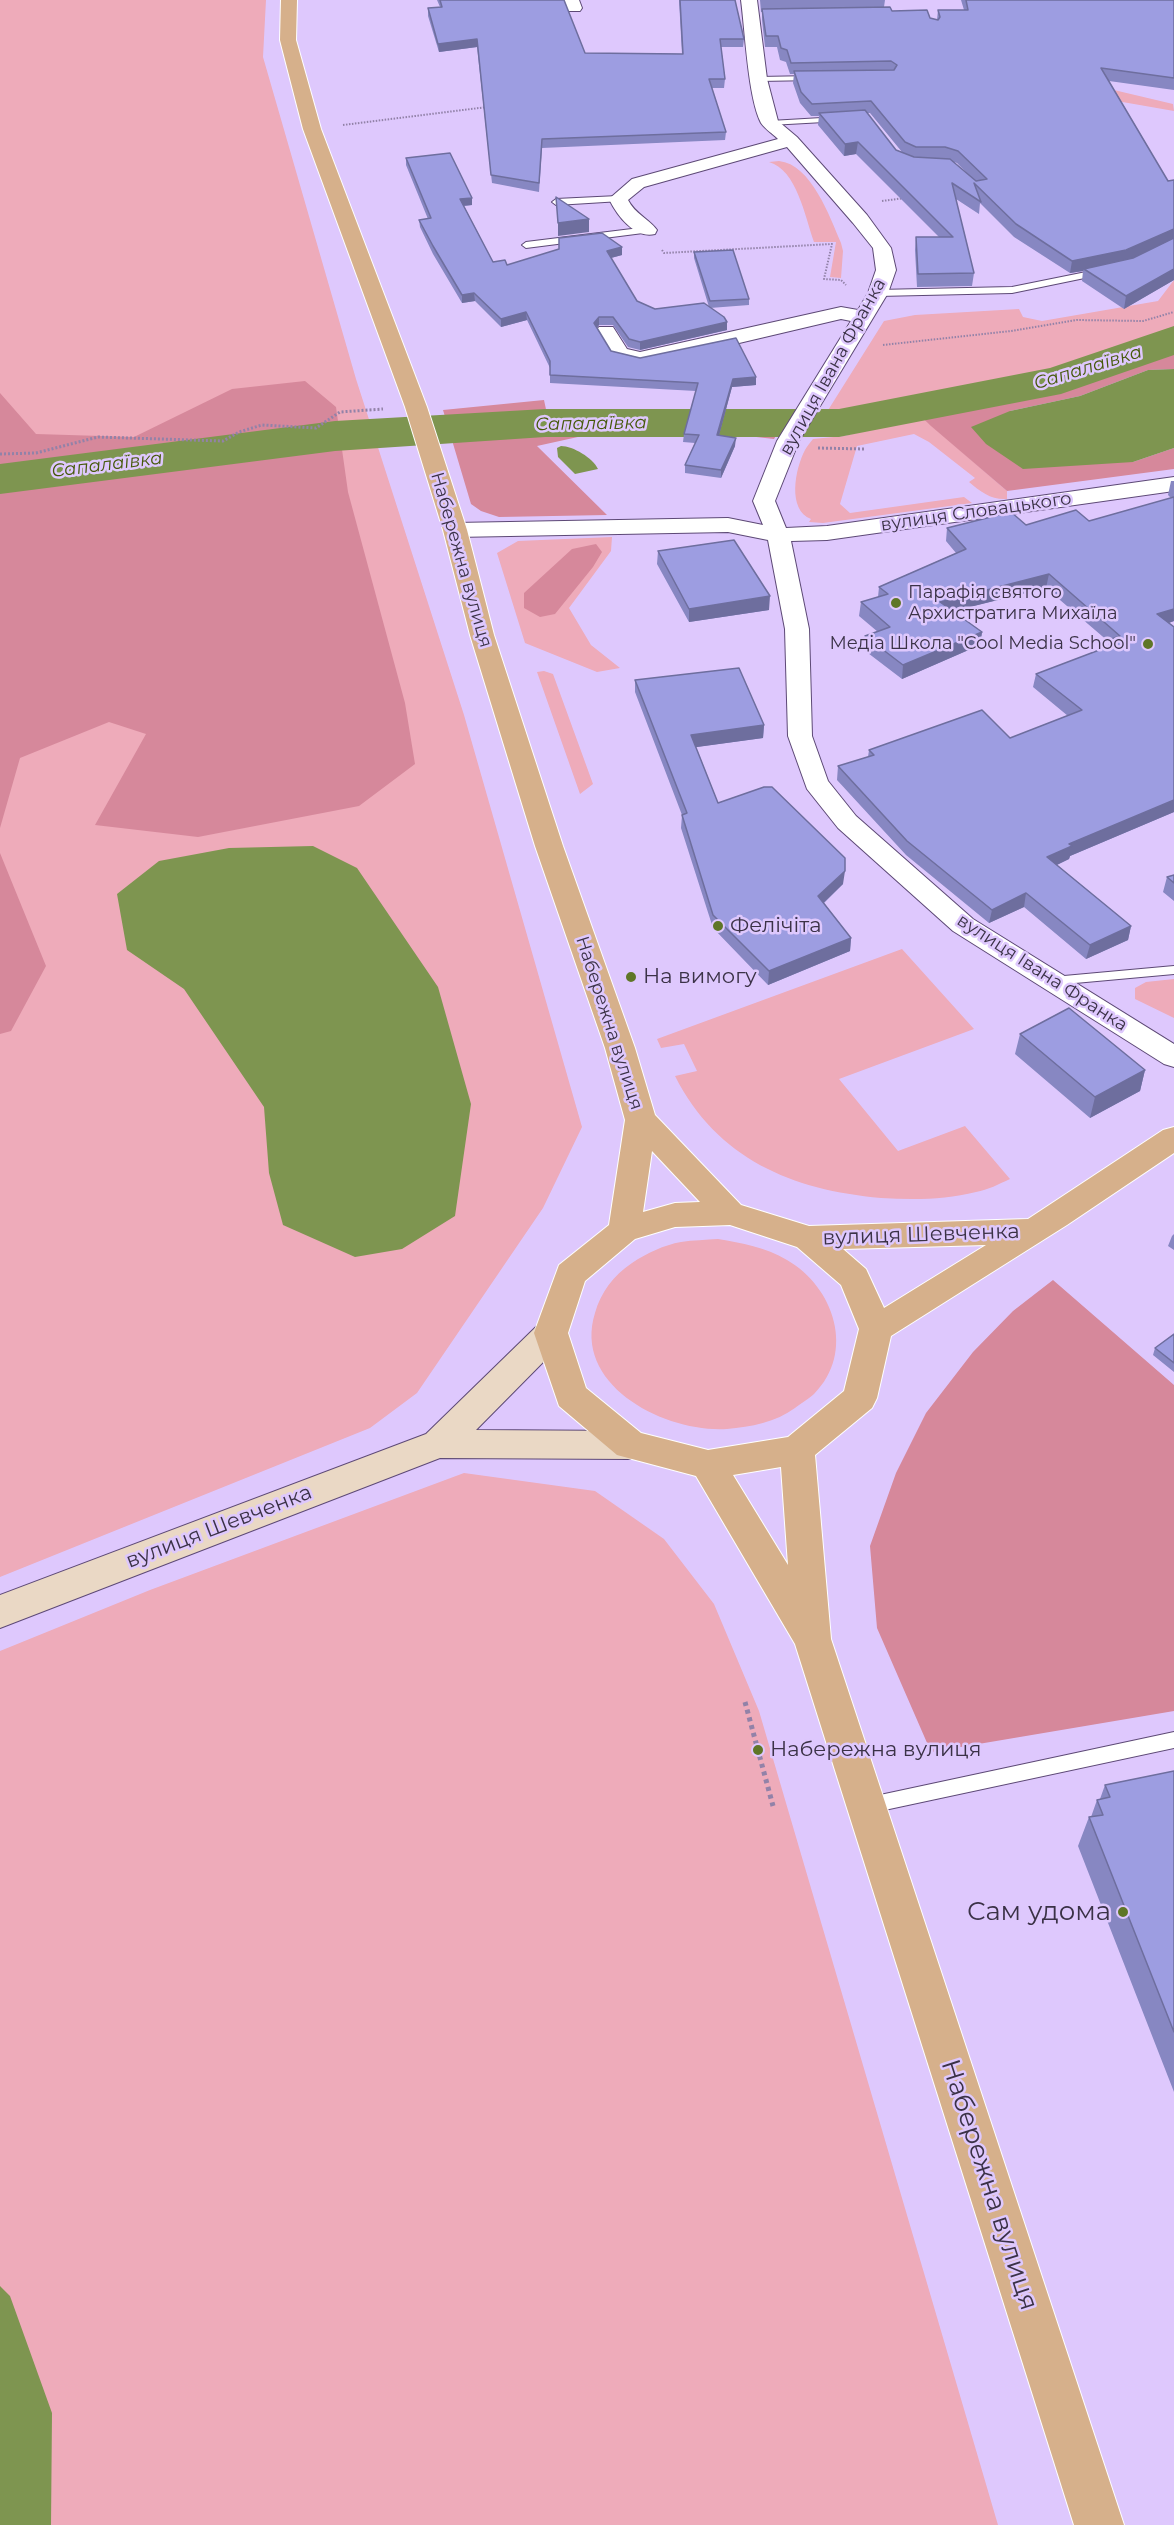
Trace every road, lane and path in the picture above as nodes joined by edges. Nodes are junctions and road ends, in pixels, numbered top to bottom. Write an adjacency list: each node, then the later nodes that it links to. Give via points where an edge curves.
1 (290, 0): 8 (main road, Набережна вулиця, via 288,40)
2 (754, 10): 4 (street)
3 (819, 78): 4 (lane)
4 (759, 79): 7 (street)
5 (489, 107): 8 (path)
6 (855, 118): 7 (lane)
7 (770, 123): 9 (street, вулиця Івана Франка)
8 (312, 129): 23 (main road, Набережна вулиця)
9 (791, 141): 11 (street, via 638,183); 18 (street, вулиця Івана Франка, via 882,248 886,270)
10 (913, 197): 12 (path)
11 (618, 199): 13 (lane); 14 (street, via 625,213)
12 (880, 201)
13 (556, 202)
14 (648, 230): 15 (lane); 17 (path, via 664,253 832,244 824,279)
15 (526, 245)
16 (1115, 269): 18 (lane, via 1012,290)
17 (841, 280)
18 (878, 293): 20 (street, вулиця Івана Франка)
19 (1174, 312): 22 (path, via 1143,321 1077,320)
20 (862, 317): 21 (street, via 841,314 640,358 620,354); 29 (street, вулиця Івана Франка, via 788,441 764,501)
21 (606, 331)
22 (876, 345)
23 (417, 412): 26 (path, via 340,412 316,428 261,425 223,441 98,437 36,453); 28 (main road, Набережна вулиця)
24 (815, 448): 25 (path)
25 (865, 449)
26 (0, 454)
27 (1174, 484): 29 (street, вулиця Словацького, via 827,533)
28 (455, 530): 29 (street, вулиця Словацького, via 728,525); 33 (main road, Набережна вулиця, via 482,634)
29 (778, 535): 31 (street, вулиця Івана Франка, via 797,629 800,736 816,783 847,822 963,925)
30 (1174, 970): 31 (lane)
31 (1053, 981): 32 (street, вулиця Івана Франка)
32 (1174, 1057)
33 (641, 1120): 35 (main road, Набережна вулиця); 36 (main road, Набережна вулиця)
34 (1174, 1138): 37 (main road, вулиця Шевченка)
35 (730, 1213): 36 (main road, via 675,1215); 38 (main road)
36 (624, 1230): 40 (main road, via 572,1274)
37 (1033, 1231): 38 (main road, вулиця Шевченка); 39 (main road, вулиця Шевченка)
38 (809, 1238): 39 (main road, via 854,1278)
39 (876, 1329): 43 (main road, via 860,1398)
40 (551, 1333): 41 (street, вулиця Шевченка); 42 (main road, via 571,1396)
41 (439, 1444): 42 (street, вулиця Шевченка); 45 (street, вулиця Шевченка)
42 (630, 1445): 44 (main road)
43 (796, 1450): 44 (main road); 46 (main road, Набережна вулиця)
44 (708, 1465): 46 (main road, Набережна вулиця)
45 (0, 1612)
46 (812, 1639): 50 (main road, Набережна вулиця)
47 (745, 1702): 49 (path)
48 (1174, 1740): 50 (lane)
49 (773, 1806)
50 (866, 1806): 51 (main road, Набережна вулиця)
51 (1099, 2525)

